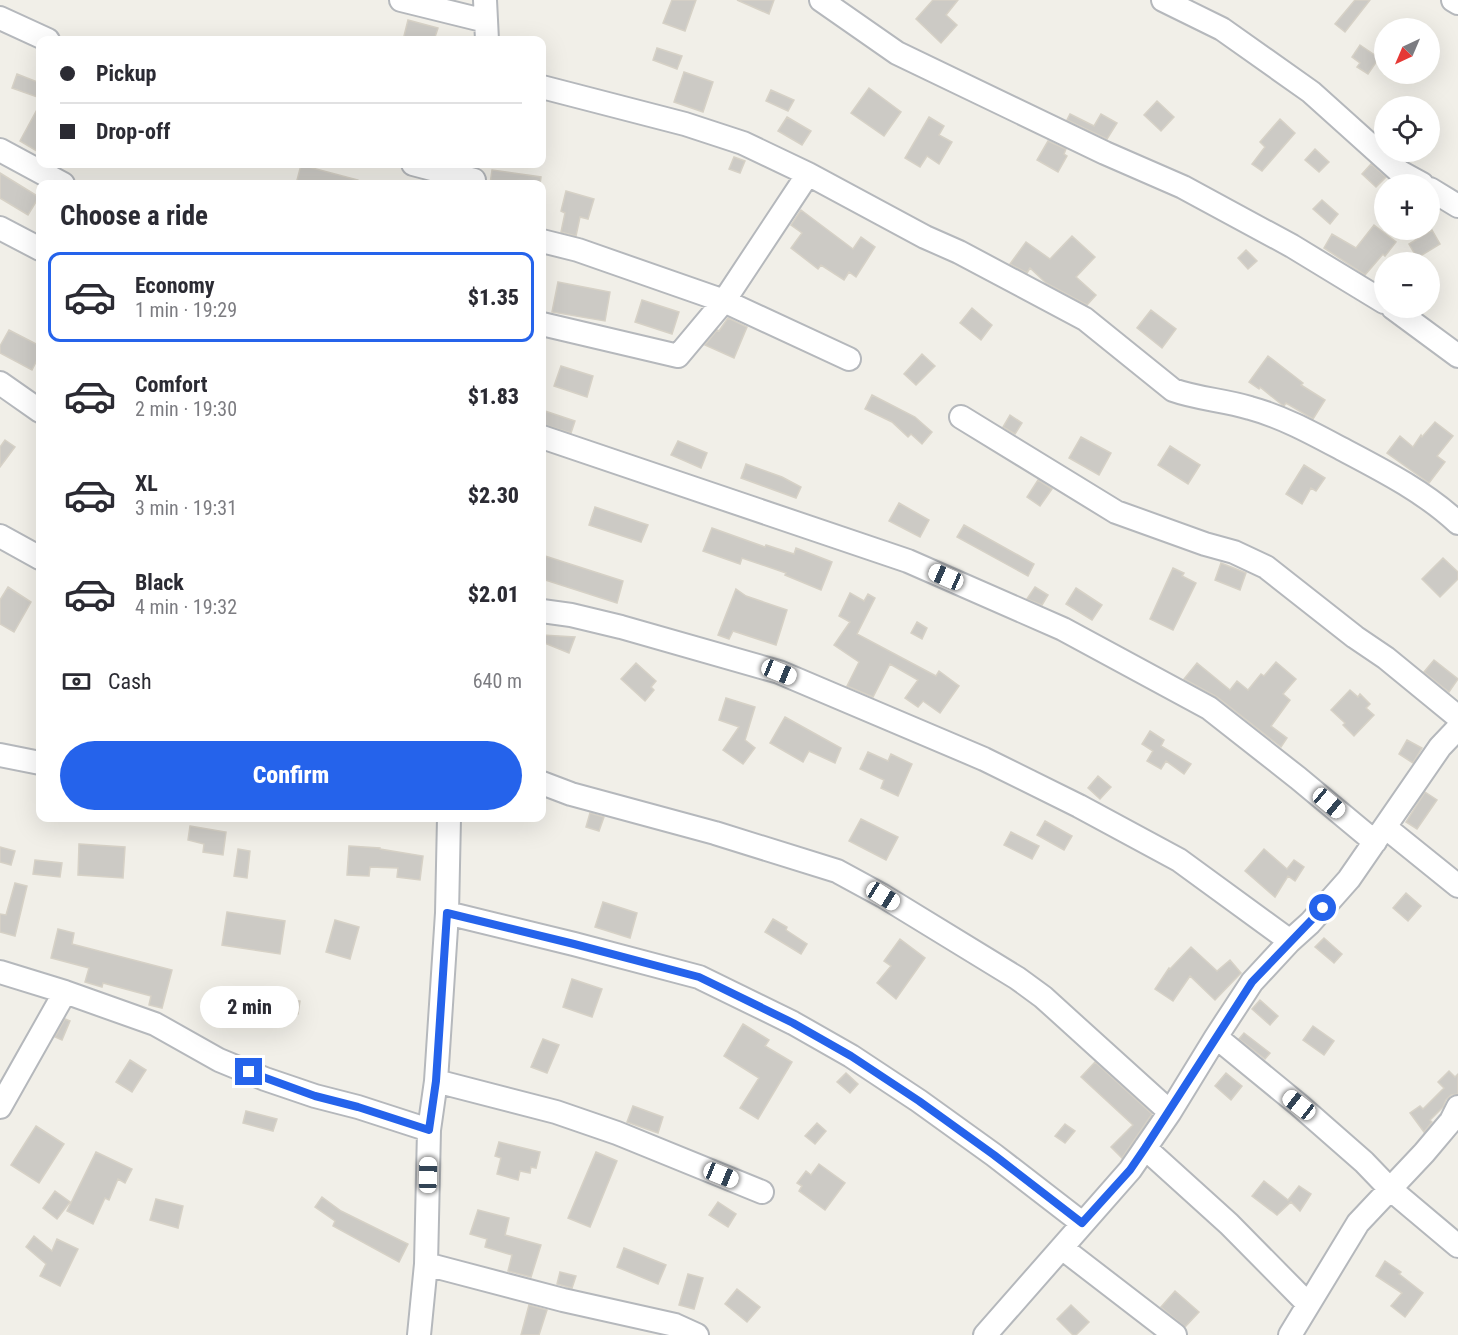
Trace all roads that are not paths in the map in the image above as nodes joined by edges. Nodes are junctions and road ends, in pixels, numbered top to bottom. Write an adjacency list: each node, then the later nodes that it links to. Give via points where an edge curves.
1 (401, 0): 7 (street)
2 (821, 0): 21 (street, via 897,53 1183,187)
3 (1163, 0): 13 (street, via 1222,29 1311,92)
4 (1454, 0): 5 (street)
5 (1458, 3)
6 (0, 18): 8 (street)
7 (486, 20)
8 (39, 36)
9 (546, 88): 12 (street, via 743,143)
10 (0, 150): 15 (street)
11 (433, 168): 14 (street)
12 (808, 174): 22 (street); 31 (street, via 1085,319 1173,390 1249,407 1289,421 1417,492)
13 (1404, 174)
14 (474, 176)
15 (56, 180)
16 (1440, 195): 17 (street)
17 (1458, 206)
18 (0, 228): 20 (street)
19 (546, 242): 22 (street)
20 (36, 247)
21 (1374, 296)
22 (724, 301): 24 (street, via 678,356); 26 (street)
23 (1407, 318): 25 (street)
24 (546, 325)
25 (1458, 356)
26 (849, 359)
27 (0, 383): 28 (street)
28 (36, 408)
29 (961, 417): 35 (street, via 1116,512 1234,552 1266,567)
30 (546, 438): 41 (street, via 908,561 1063,629 1209,708 1298,778)
31 (1458, 524)
32 (0, 536): 33 (street)
33 (36, 556)
34 (546, 612): 44 (street, via 621,627 779,672 984,759 1179,860)
35 (1458, 717)
36 (1458, 728): 41 (street, via 1440,747)
37 (0, 755): 38 (street)
38 (36, 762)
39 (546, 785): 51 (street, via 846,876 1017,978)
40 (449, 822): 43 (street)
41 (1380, 835): 42 (street); 44 (street, via 1349,879)
42 (1458, 886)
43 (447, 913): 48 (street); 56 (street, via 699,977 851,1056 994,1155)
44 (1290, 941): 47 (street, via 1252,982)
45 (0, 972): 46 (street)
46 (65, 992): 49 (street); 52 (street, via 155,1024 219,1060 265,1079)
47 (1216, 1037): 51 (street); 54 (street, via 1356,1155)
48 (436, 1081): 52 (street); 55 (street, via 556,1112)
49 (0, 1107)
50 (1458, 1107): 54 (street, via 1424,1153)
51 (1170, 1112): 53 (street)
52 (429, 1130): 59 (street)
53 (1145, 1148): 56 (street); 60 (street, via 1229,1224)
54 (1389, 1188): 57 (street); 60 (street, via 1358,1223)
55 (762, 1192)
56 (1082, 1223): 58 (street)
57 (1458, 1246)
58 (1062, 1248): 63 (street); 64 (street)
59 (426, 1263): 61 (street); 62 (street, via 675,1325)
60 (1308, 1304): 65 (street)
61 (419, 1335)
62 (697, 1335)
63 (985, 1335)
64 (1175, 1335)
65 (1290, 1335)

